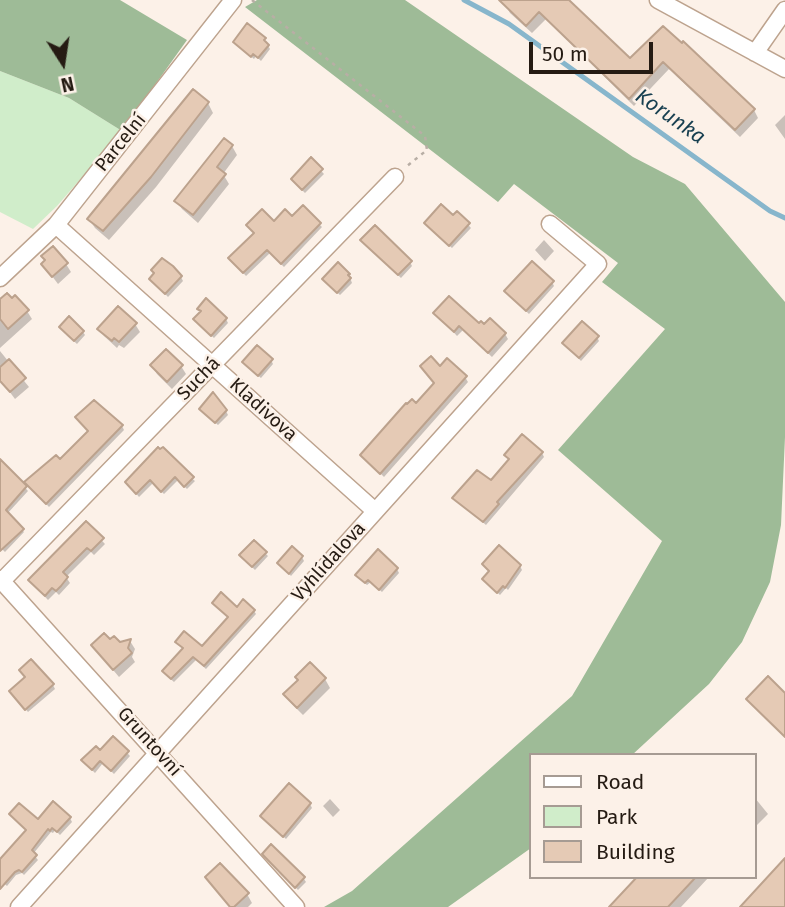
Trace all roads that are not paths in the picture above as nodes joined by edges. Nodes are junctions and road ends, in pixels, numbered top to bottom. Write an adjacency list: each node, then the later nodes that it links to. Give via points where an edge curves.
1 (233, 0): 8 (street, Parcelní)
2 (658, 0): 4 (street)
3 (785, 10): 4 (street)
4 (755, 54): 5 (street)
5 (785, 69)
6 (395, 177): 10 (street, Suchá)
7 (551, 224): 11 (street, Vyhlídalova, via 598,264)
8 (56, 225): 9 (street, Parcelní); 10 (street, Kladivova)
9 (0, 278)
10 (212, 365): 11 (street, Kladivova); 12 (street, Suchá)
11 (375, 511): 13 (street, Vyhlídalova)
12 (1, 580): 13 (street, Gruntovní)
13 (158, 752): 14 (street, Vyhlídalova); 15 (street, Gruntovní)
14 (19, 907)
15 (296, 907)

